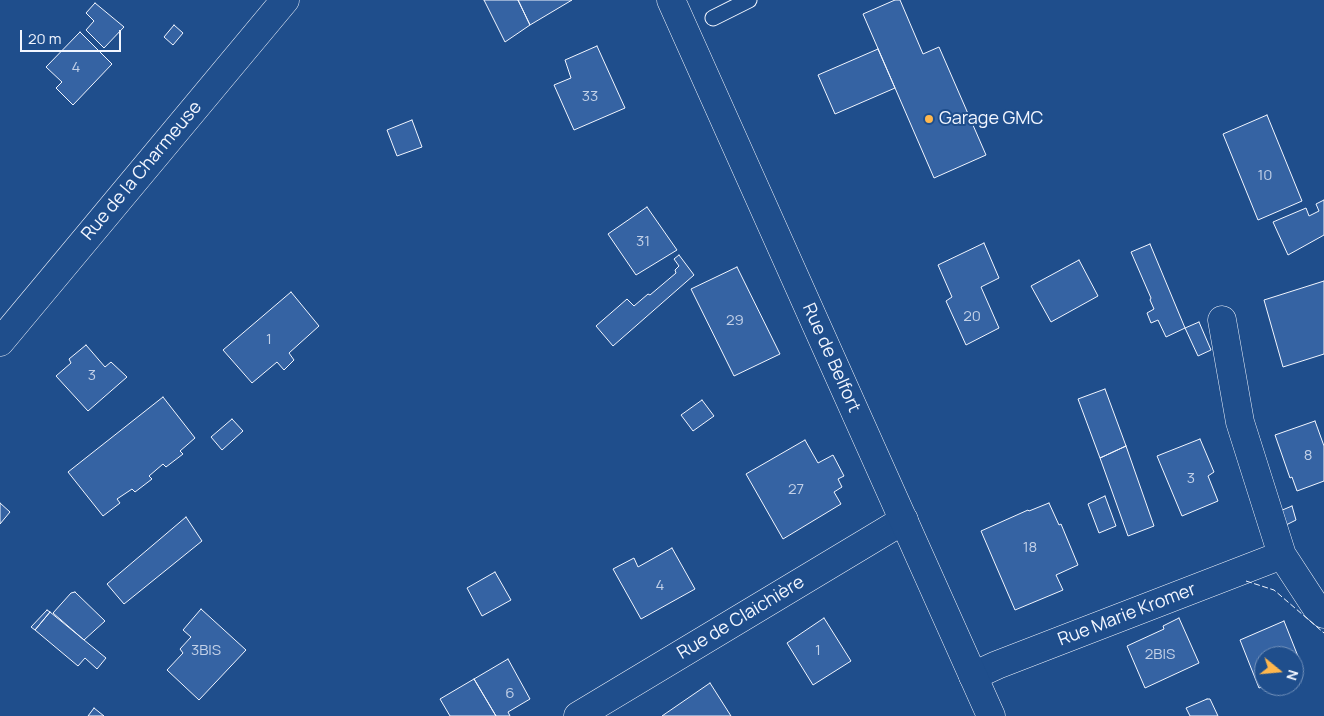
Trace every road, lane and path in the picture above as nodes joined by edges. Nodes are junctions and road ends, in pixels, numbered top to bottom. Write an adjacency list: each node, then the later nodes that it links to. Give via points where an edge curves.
1 (285, 0): 6 (main road, Rue de la Charmeuse)
2 (671, 0): 7 (main road, Rue de Belfort)
3 (749, 0): 4 (lane)
4 (713, 18)
5 (1222, 320): 8 (main road, via 1240,422)
6 (0, 342)
7 (904, 520): 10 (main road, Rue de Belfort); 11 (main road, Rue de Claichière)
8 (1282, 555): 9 (main road); 10 (main road, Rue Marie Kromer)
9 (1324, 614)
10 (973, 676): 12 (main road, Rue de Belfort)
11 (578, 716)
12 (990, 716)

